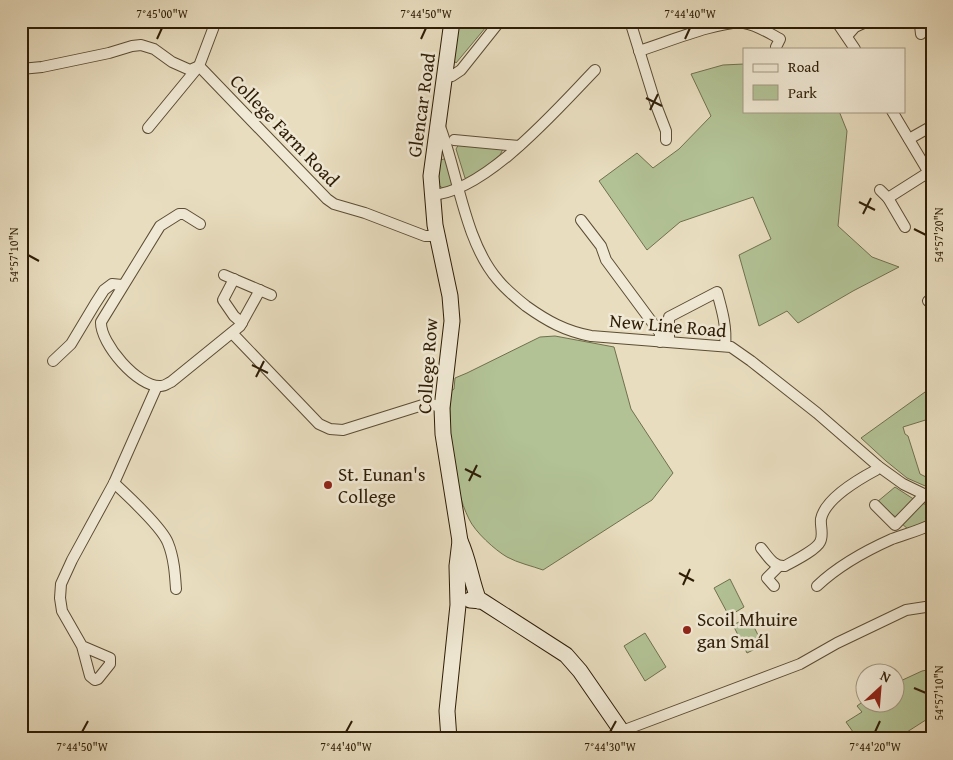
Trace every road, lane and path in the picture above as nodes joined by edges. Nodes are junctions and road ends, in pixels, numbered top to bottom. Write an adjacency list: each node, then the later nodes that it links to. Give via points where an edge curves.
1 (216, 21): 15 (street)
2 (257, 21): 3 (street)
3 (262, 21)
4 (452, 21): 18 (street, Glencar Road)
5 (500, 21): 18 (street, via 461,70)
6 (630, 21): 14 (street)
7 (836, 21): 11 (street)
8 (868, 21): 11 (street, via 855,27)
9 (916, 21): 10 (street)
10 (921, 34)
11 (847, 36): 13 (street)
12 (776, 47): 14 (street, via 780,39 735,22)
13 (853, 48)
14 (639, 51): 25 (street, via 666,131)
15 (199, 66): 16 (street, via 190,70 141,45); 22 (street); 37 (street, College Farm Road, via 327,199 425,236)
16 (21, 69)
17 (595, 70): 26 (street)
18 (446, 76): 20 (street, Glencar Road)
19 (893, 112): 23 (street)
20 (439, 123): 27 (street, New Line Road); 28 (street, Glencar Road)
21 (932, 126): 23 (street)
22 (148, 128)
23 (909, 139): 29 (street)
24 (454, 140): 26 (street)
25 (666, 140)
26 (519, 146): 30 (street)
27 (448, 152): 28 (street); 30 (street, New Line Road)
28 (433, 154): 32 (street, Glencar Road)
29 (930, 175): 33 (street)
30 (459, 189): 32 (street); 43 (street, New Line Road, via 477,243 492,273 535,312 560,328 580,334)
31 (880, 190): 33 (street)
32 (432, 195): 37 (street, College Row)
33 (888, 198): 36 (street)
34 (581, 220): 43 (street)
35 (200, 224): 38 (street, via 179,214 160,226)
36 (905, 227)
37 (436, 236): 47 (street, College Row, via 448,280 452,321)
38 (122, 285): 45 (street, via 112,284 104,290 72,344); 46 (street, via 101,322 102,334 135,375)
39 (260, 290): 40 (street); 41 (street); 41 (street, via 229,277 223,300)
40 (271, 295)
41 (242, 323): 42 (street)
42 (232, 334): 46 (street, via 172,382); 47 (street, via 319,424 328,429 343,430 430,403)
43 (665, 342): 44 (street, New Line Road); 44 (street, via 669,317 717,292 724,314)
44 (725, 346): 48 (street, New Line Road, via 736,350 764,371)
45 (53, 361)
46 (157, 386): 49 (street)
47 (442, 408): 53 (street, College Row)
48 (878, 466): 50 (street, New Line Road, via 903,484); 55 (street, via 827,507 821,520 822,535 818,545 785,566)
49 (114, 483): 58 (street, via 167,540); 62 (street, via 61,584 62,611)
50 (928, 496): 51 (street, via 895,525)
51 (875, 506)
52 (932, 524): 57 (street, via 866,552 828,575)
53 (460, 541): 59 (street, College Row); 60 (street, College Row)
54 (761, 548): 55 (street)
55 (779, 566): 56 (street, via 767,578)
56 (774, 586)
57 (817, 586)
58 (176, 589)
59 (479, 601): 60 (street, via 470,600); 63 (street, via 566,655)
60 (458, 605): 64 (street, College Row, via 448,702)
61 (932, 606): 63 (street, via 906,610 800,664)
62 (82, 646)
63 (624, 735)
64 (449, 739)

